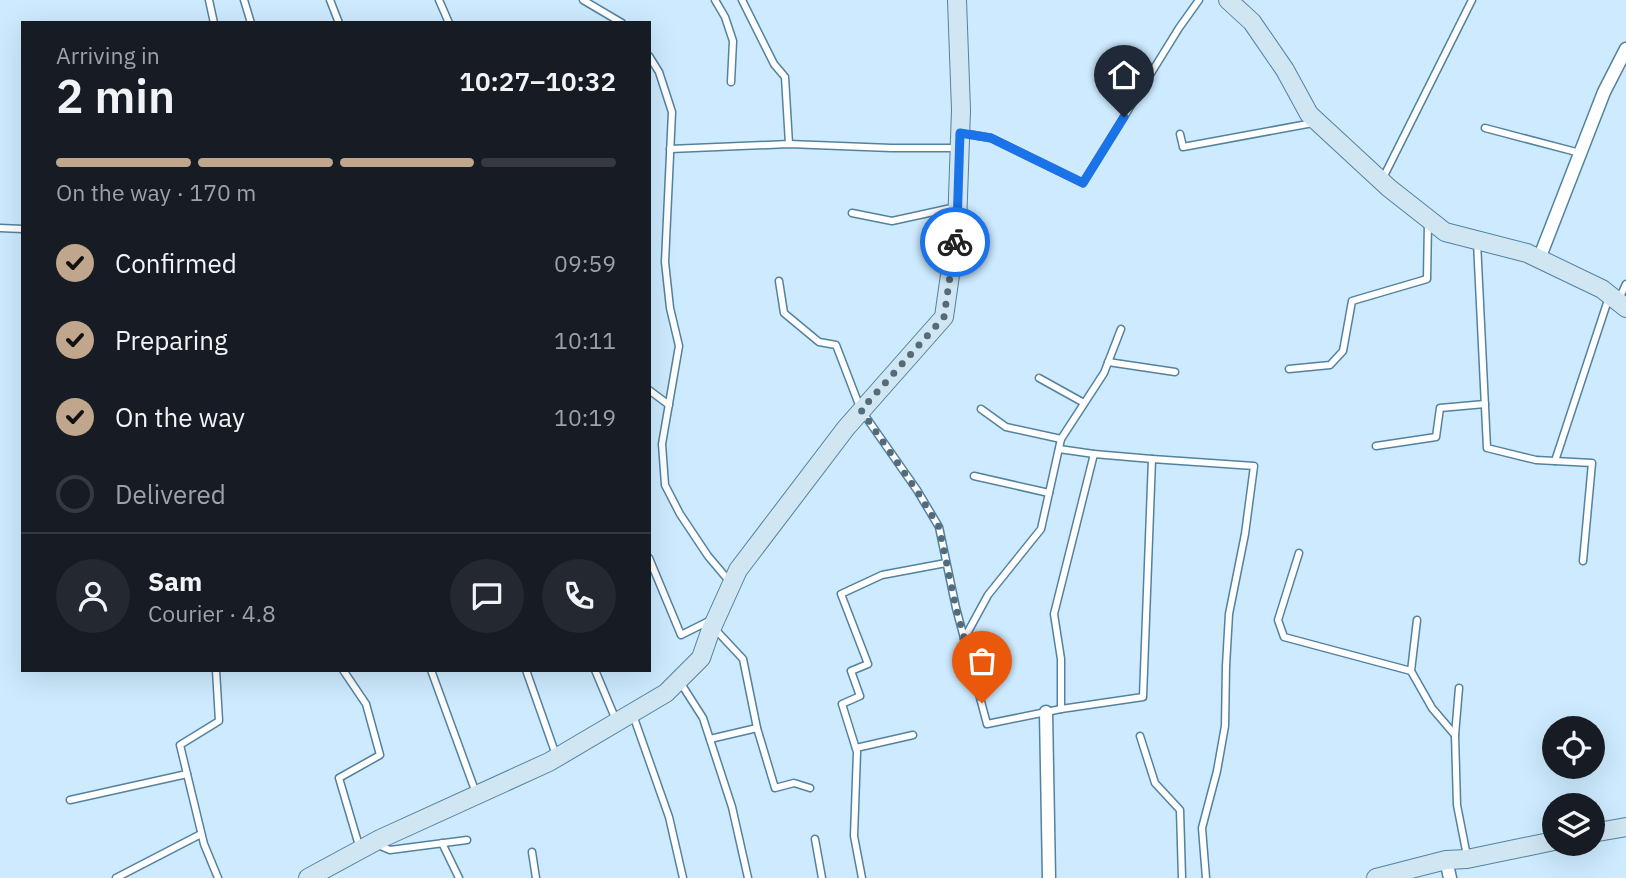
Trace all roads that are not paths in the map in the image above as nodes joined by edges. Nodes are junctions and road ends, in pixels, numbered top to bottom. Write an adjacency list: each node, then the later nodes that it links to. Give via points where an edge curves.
1 (209, 0): 12 (lane)
2 (244, 0): 13 (lane)
3 (330, 0): 14 (lane)
4 (439, 0): 15 (lane)
5 (583, 0): 16 (lane)
6 (715, 0): 19 (lane, via 733,41)
7 (741, 0): 24 (lane, via 785,77)
8 (957, 0): 23 (street)
9 (1199, 0): 23 (lane, via 1083,183 991,138)
10 (1228, 0): 20 (street, via 1252,22)
11 (1472, 0): 27 (lane)
12 (214, 21)
13 (250, 21)
14 (338, 21)
15 (448, 21)
16 (619, 21)
17 (1626, 49): 26 (street)
18 (651, 59): 25 (lane, via 672,112)
19 (731, 82)
20 (1318, 122): 22 (lane, via 1183,147); 27 (street)
21 (1485, 128): 26 (lane)
22 (1180, 134)
23 (960, 141): 24 (lane, via 891,148); 28 (street)
24 (789, 144): 25 (lane)
25 (670, 149): 46 (lane, via 664,262 679,346)
26 (1580, 153): 34 (street)
27 (1382, 182): 30 (street)
28 (958, 206): 29 (lane, via 892,221); 48 (street, via 944,317)
29 (852, 213)
30 (1428, 220): 33 (street, via 1445,232); 40 (lane, via 1427,279 1352,301 1343,351 1330,365)
31 (0, 228): 32 (lane)
32 (21, 229)
33 (1477, 241): 34 (street); 45 (lane)
34 (1539, 259): 37 (street, via 1602,289)
35 (779, 281): 48 (lane, via 784,313 819,342 836,345)
36 (1626, 284): 37 (lane)
37 (1618, 302): 54 (lane)
38 (1121, 329): 39 (lane)
39 (1108, 362): 41 (lane); 44 (lane)
40 (1289, 369)
41 (1175, 372)
42 (1039, 379): 44 (lane)
43 (651, 392): 46 (lane)
44 (1084, 403): 49 (lane)
45 (1485, 404): 50 (lane, via 1440,408 1436,437); 54 (lane, via 1487,448)
46 (669, 405): 61 (lane, via 662,444 665,485 708,556)
47 (981, 409): 49 (lane, via 1006,427)
48 (861, 410): 60 (lane, via 939,527); 61 (street, via 738,570)
49 (1062, 439): 51 (lane)
50 (1376, 446)
51 (1059, 449): 52 (lane); 56 (lane)
52 (1094, 454): 53 (lane); 73 (lane, via 1054,614 1061,659)
53 (1152, 459): 73 (lane, via 1143,697); 109 (lane, via 1254,466 1229,614 1225,726 1202,828)
54 (1555, 461): 58 (lane, via 1592,463)
55 (974, 476): 56 (lane)
56 (1049, 492): 64 (lane, via 1041,529 988,595)
57 (1298, 553): 65 (lane, via 1278,620 1284,637)
58 (1583, 561)
59 (651, 563): 63 (lane, via 681,635)
60 (946, 563): 64 (lane); 81 (lane, via 882,575 841,594 868,664 851,671 860,696 842,704)
61 (732, 584): 63 (street)
62 (1417, 620): 65 (lane)
63 (715, 622): 71 (street, via 701,658); 76 (lane, via 743,659)
64 (964, 639): 74 (lane, via 987,724)
65 (1411, 671): 78 (lane, via 1432,708)
66 (216, 672): 83 (lane, via 219,721 180,745)
67 (344, 672): 94 (lane, via 366,704 380,755 339,778)
68 (432, 672): 85 (lane)
69 (527, 672): 82 (lane)
70 (596, 672): 75 (lane)
71 (679, 680): 75 (street); 80 (lane, via 703,718)
72 (1459, 688): 78 (lane)
73 (1060, 709): 74 (lane)
74 (1046, 712): 107 (street)
75 (625, 717): 82 (street); 103 (lane, via 669,817)
76 (757, 728): 80 (lane); 84 (lane, via 775,788 794,783)
77 (913, 735): 81 (lane)
78 (1455, 735): 96 (lane, via 1457,806)
79 (1140, 736): 108 (lane, via 1155,783 1180,810)
80 (710, 739): 104 (lane)
81 (856, 748): 106 (lane, via 854,836)
82 (557, 757): 85 (street)
83 (187, 774): 86 (lane); 89 (lane)
84 (810, 788)
85 (476, 795): 94 (street)
86 (70, 800)
87 (1626, 827): 88 (street)
88 (1605, 831)
89 (201, 834): 98 (lane); 99 (lane)
90 (815, 839): 105 (lane)
91 (467, 840): 93 (lane)
92 (1542, 843): 96 (street)
93 (442, 844): 94 (lane, via 390,850); 101 (lane)
94 (367, 846): 100 (street)
95 (532, 852): 102 (lane)
96 (1467, 859): 97 (street)
97 (1448, 869): 110 (street)
98 (116, 878)
99 (218, 878)
100 (308, 878)
101 (459, 878)
102 (537, 878)
103 (682, 878)
104 (748, 878)
105 (822, 878)
106 (862, 878)
107 (1049, 878)
108 (1182, 878)
109 (1206, 878)
110 (1376, 878)

